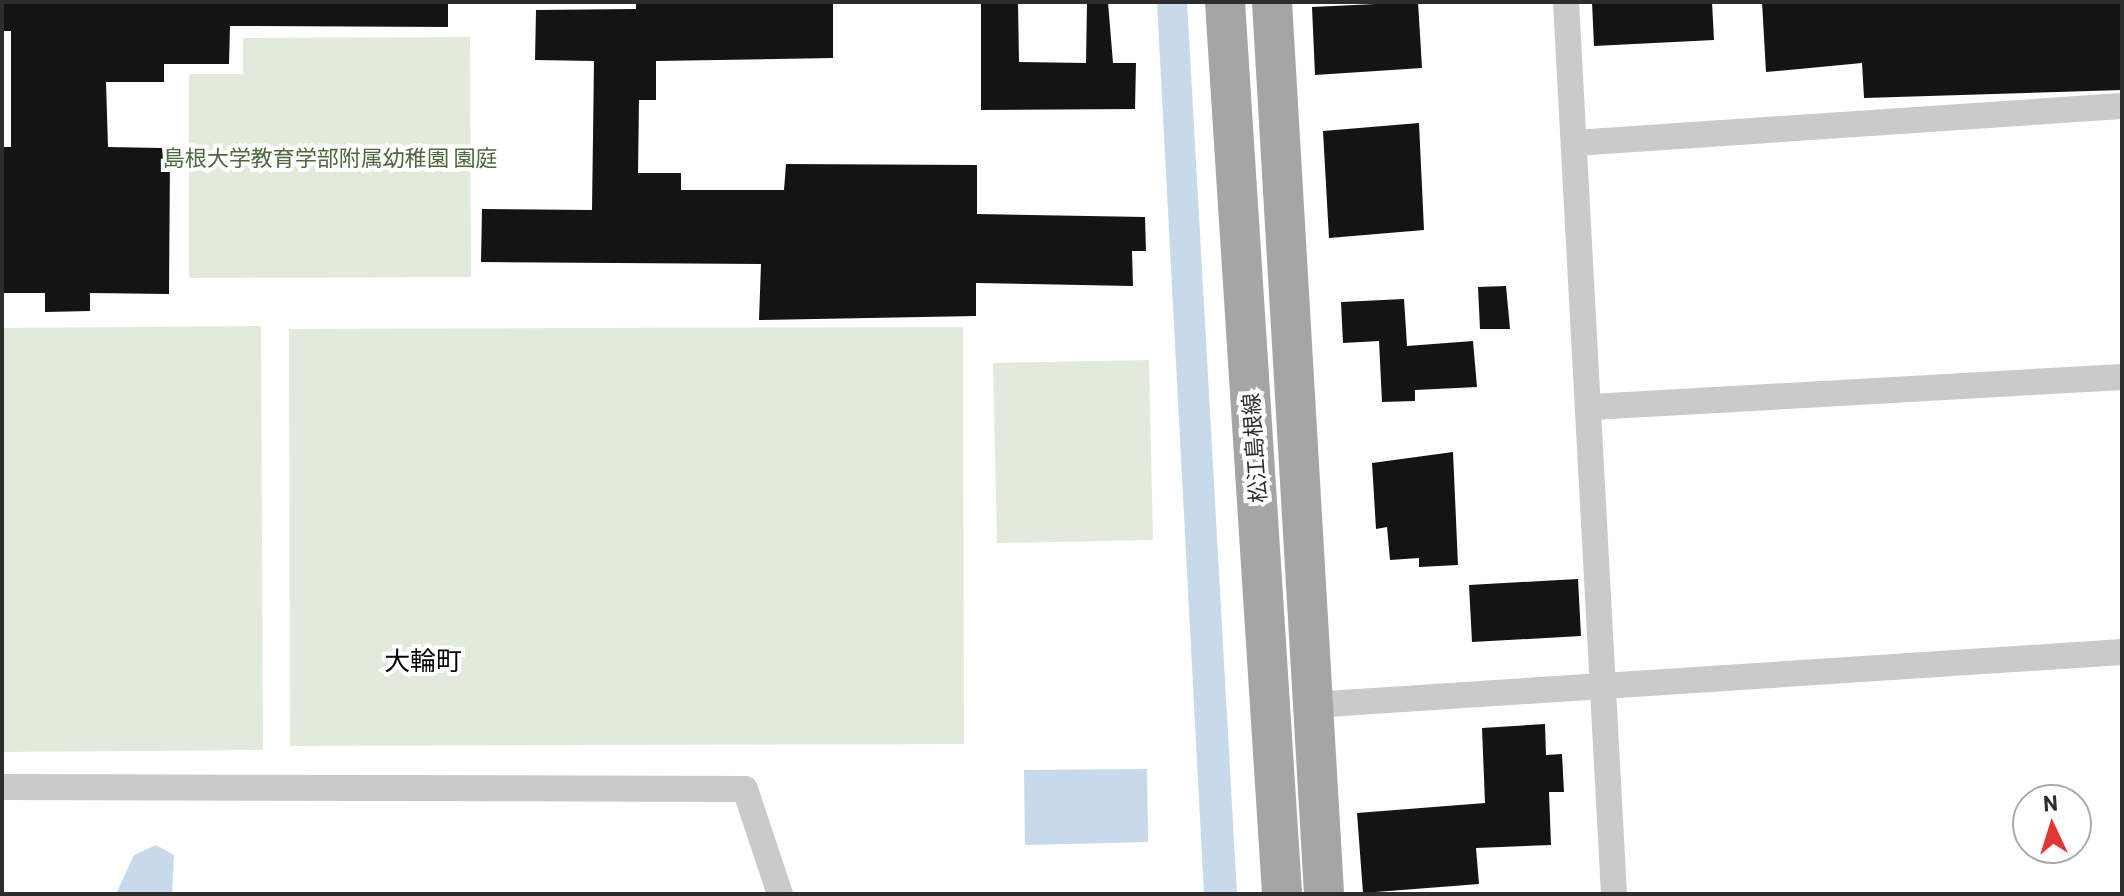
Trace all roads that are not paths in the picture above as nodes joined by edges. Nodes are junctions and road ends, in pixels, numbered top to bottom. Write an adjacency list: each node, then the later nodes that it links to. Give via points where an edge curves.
1 (1225, 2): 13 (main road, 松江島根線)
2 (1272, 2): 10 (main road, 松江島根線)
3 (1566, 2): 5 (street)
4 (2122, 106): 5 (street)
5 (1575, 143): 7 (street)
6 (2122, 377): 7 (street)
7 (1592, 407): 9 (street)
8 (2122, 652): 9 (street)
9 (1606, 686): 10 (street); 15 (street)
10 (1312, 705): 14 (main road, 松江島根線)
11 (2, 787): 12 (street, via 745,789)
12 (780, 894)
13 (1282, 894)
14 (1324, 894)
15 (1614, 894)

